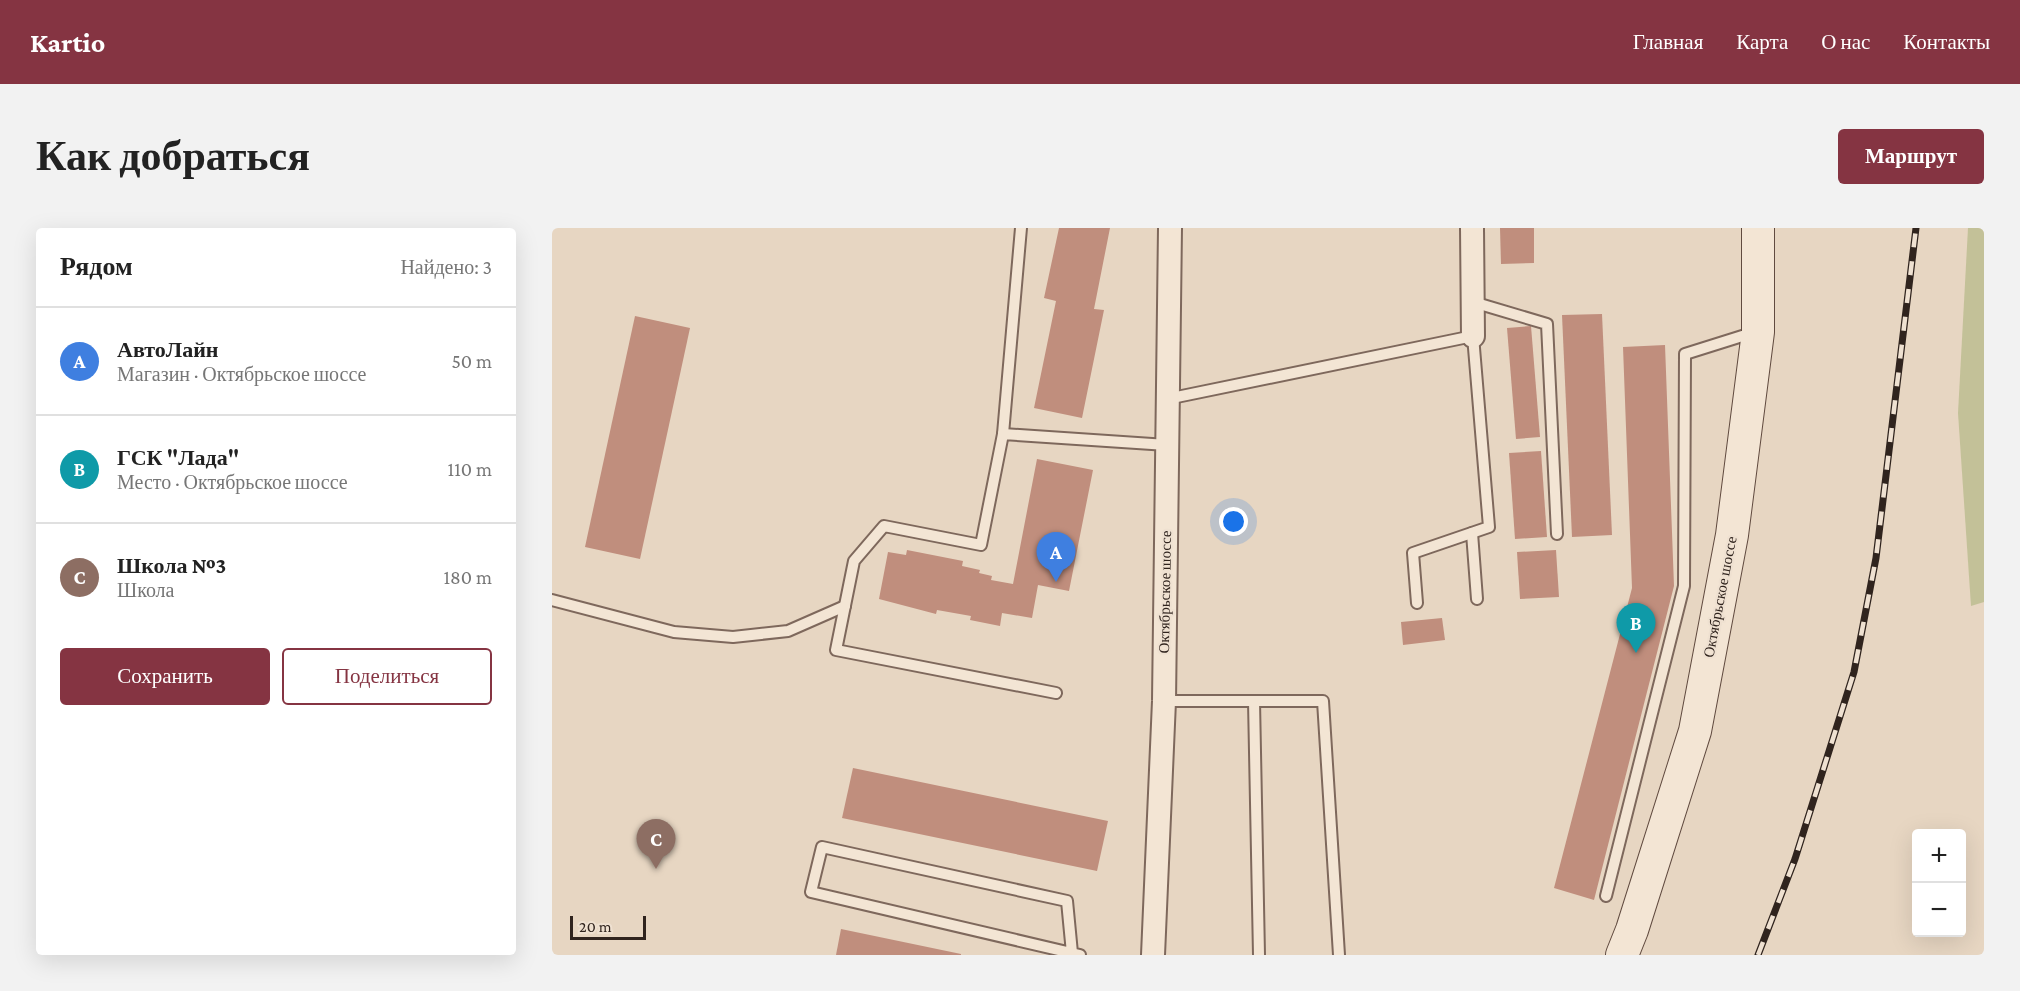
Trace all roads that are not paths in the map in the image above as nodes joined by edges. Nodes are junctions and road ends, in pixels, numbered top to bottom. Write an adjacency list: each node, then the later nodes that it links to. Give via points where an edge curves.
1 (1021, 228): 9 (lane)
2 (1170, 228): 8 (street, Октябрьское шоссе)
3 (1472, 228): 5 (street)
4 (1758, 228): 6 (main road, Октябрьское шоссе)
5 (1473, 302): 7 (street); 12 (lane, via 1547,324)
6 (1758, 332): 20 (lane, via 1685,354 1684,586); 25 (main road, Октябрьское шоссе, via 1732,535 1695,731)
7 (1473, 336): 8 (lane); 11 (lane, via 1489,527)
8 (1167, 399): 10 (street, Октябрьское шоссе)
9 (1003, 434): 10 (lane); 16 (lane, via 981,545 884,526 854,561)
10 (1167, 445): 18 (street, Октябрьское шоссе)
11 (1472, 533): 13 (lane); 15 (lane, via 1413,553)
12 (1557, 534)
13 (1477, 599)
14 (552, 600): 16 (lane, via 674,632 733,637 788,631)
15 (1417, 603)
16 (845, 606): 17 (lane, via 836,650)
17 (1056, 693)
18 (1164, 701): 19 (lane); 22 (street, Октябрьское шоссе)
19 (1254, 701): 23 (lane); 24 (lane, via 1323,701)
20 (1606, 896)
21 (1076, 954): 21 (lane, via 811,892 822,847 1067,901)
22 (1153, 955)
23 (1259, 955)
24 (1339, 955)
25 (1622, 955)

